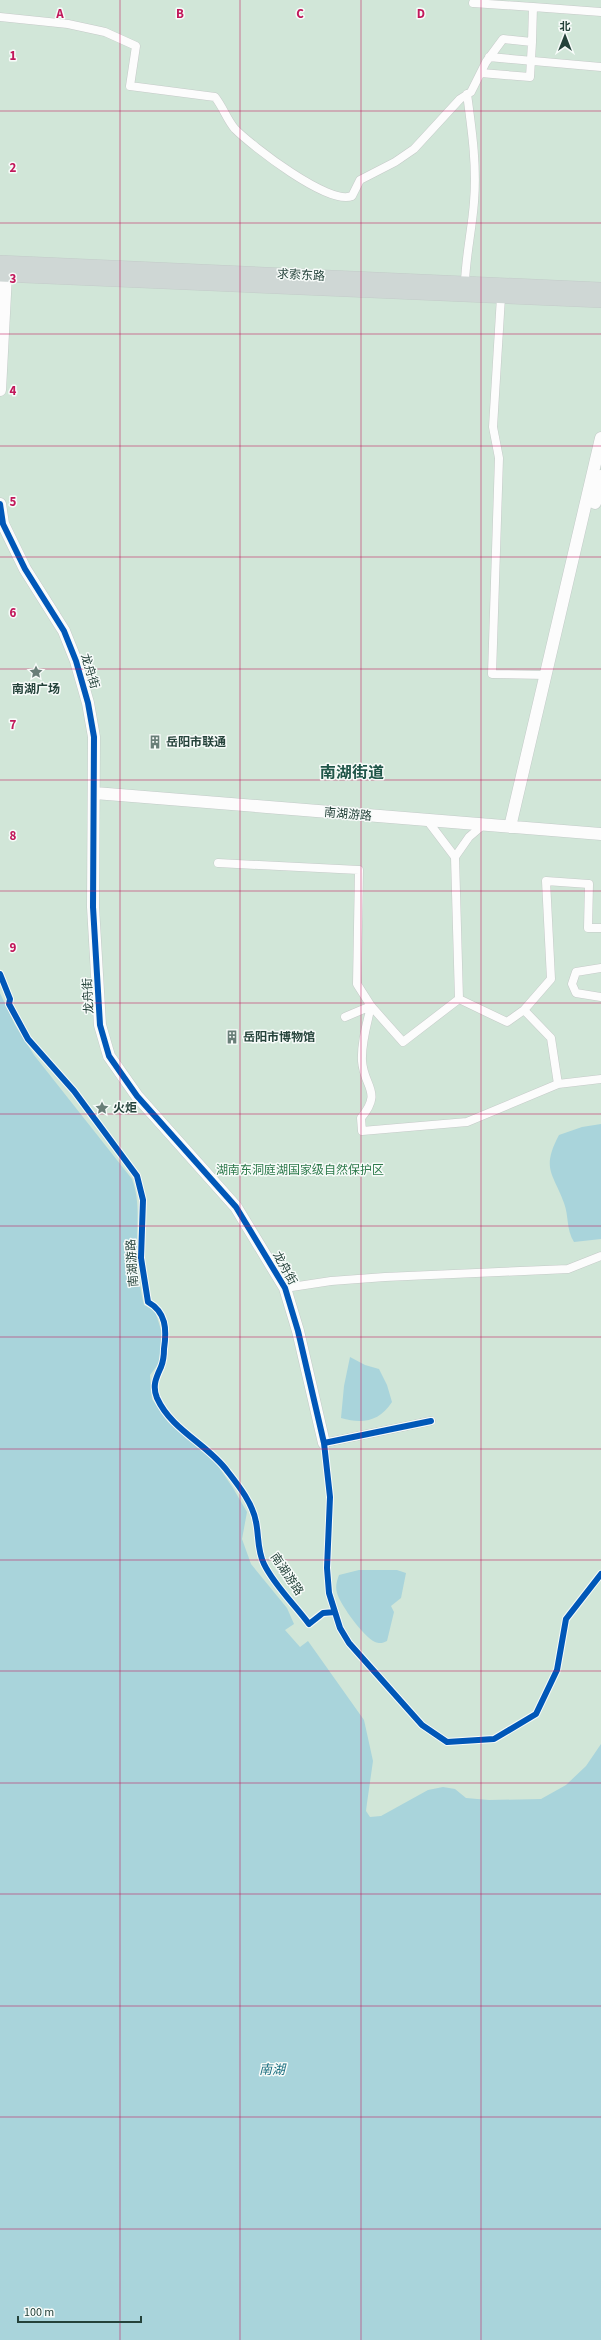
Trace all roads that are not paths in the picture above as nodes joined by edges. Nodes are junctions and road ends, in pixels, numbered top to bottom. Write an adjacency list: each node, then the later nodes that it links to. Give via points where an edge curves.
1 (473, 3): 2 (street)
2 (533, 7): 3 (street); 5 (street)
3 (601, 12)
4 (0, 17): 10 (street, via 68,24 105,32 136,46 130,86 215,97 234,128 298,178 328,194 347,198 352,196 360,180 414,149 460,99)
5 (532, 42): 6 (street, via 503,39); 7 (street)
6 (489, 58): 7 (street); 9 (street)
7 (531, 61): 8 (street); 9 (street, via 530,77)
8 (601, 67)
9 (480, 73): 10 (street)
10 (468, 94): 13 (street, via 475,150 474,203 466,252)
11 (0, 262): 13 (main road, 求索东路)
12 (3, 275): 15 (main road, 求索东路); 17 (street)
13 (465, 282): 14 (main road, 求索东路)
14 (601, 289)
15 (501, 297): 16 (main road, 求索东路); 21 (street, via 492,427 499,458 492,674)
16 (601, 302)
17 (0, 390)
18 (601, 438): 21 (street)
19 (601, 476): 25 (street)
20 (0, 504): 22 (street, 龙舟街, via 3,524 22,562 64,631 76,661 88,703 94,738)
21 (546, 675): 25 (street)
22 (94, 793): 23 (street, 南湖游路); 39 (street, 龙舟街, via 93,907 100,1025 108,1056 137,1096 236,1207)
23 (427, 820): 24 (street, 南湖游路); 27 (street)
24 (483, 825): 25 (street, 南湖游路); 27 (street, via 469,837)
25 (514, 827): 26 (street, 南湖游路)
26 (601, 834)
27 (455, 857): 32 (street)
28 (218, 863): 33 (street, via 359,870 358,984)
29 (601, 928): 34 (street, via 588,928 589,884 546,881 551,979)
30 (601, 968): 31 (street, via 576,972 572,984 576,993)
31 (601, 997)
32 (459, 999): 33 (street, via 403,1042); 34 (street, via 507,1022)
33 (371, 1006): 35 (street); 37 (street, via 362,1061 372,1092 370,1107 361,1118 362,1131 467,1122)
34 (524, 1010): 37 (street, via 551,1038)
35 (345, 1017)
36 (601, 1079): 37 (street)
37 (558, 1084)
38 (601, 1256): 39 (street, via 568,1269 385,1277)
39 (285, 1288): 41 (street, 龙舟街, via 298,1331)
40 (431, 1421): 41 (street)
41 (324, 1443)

